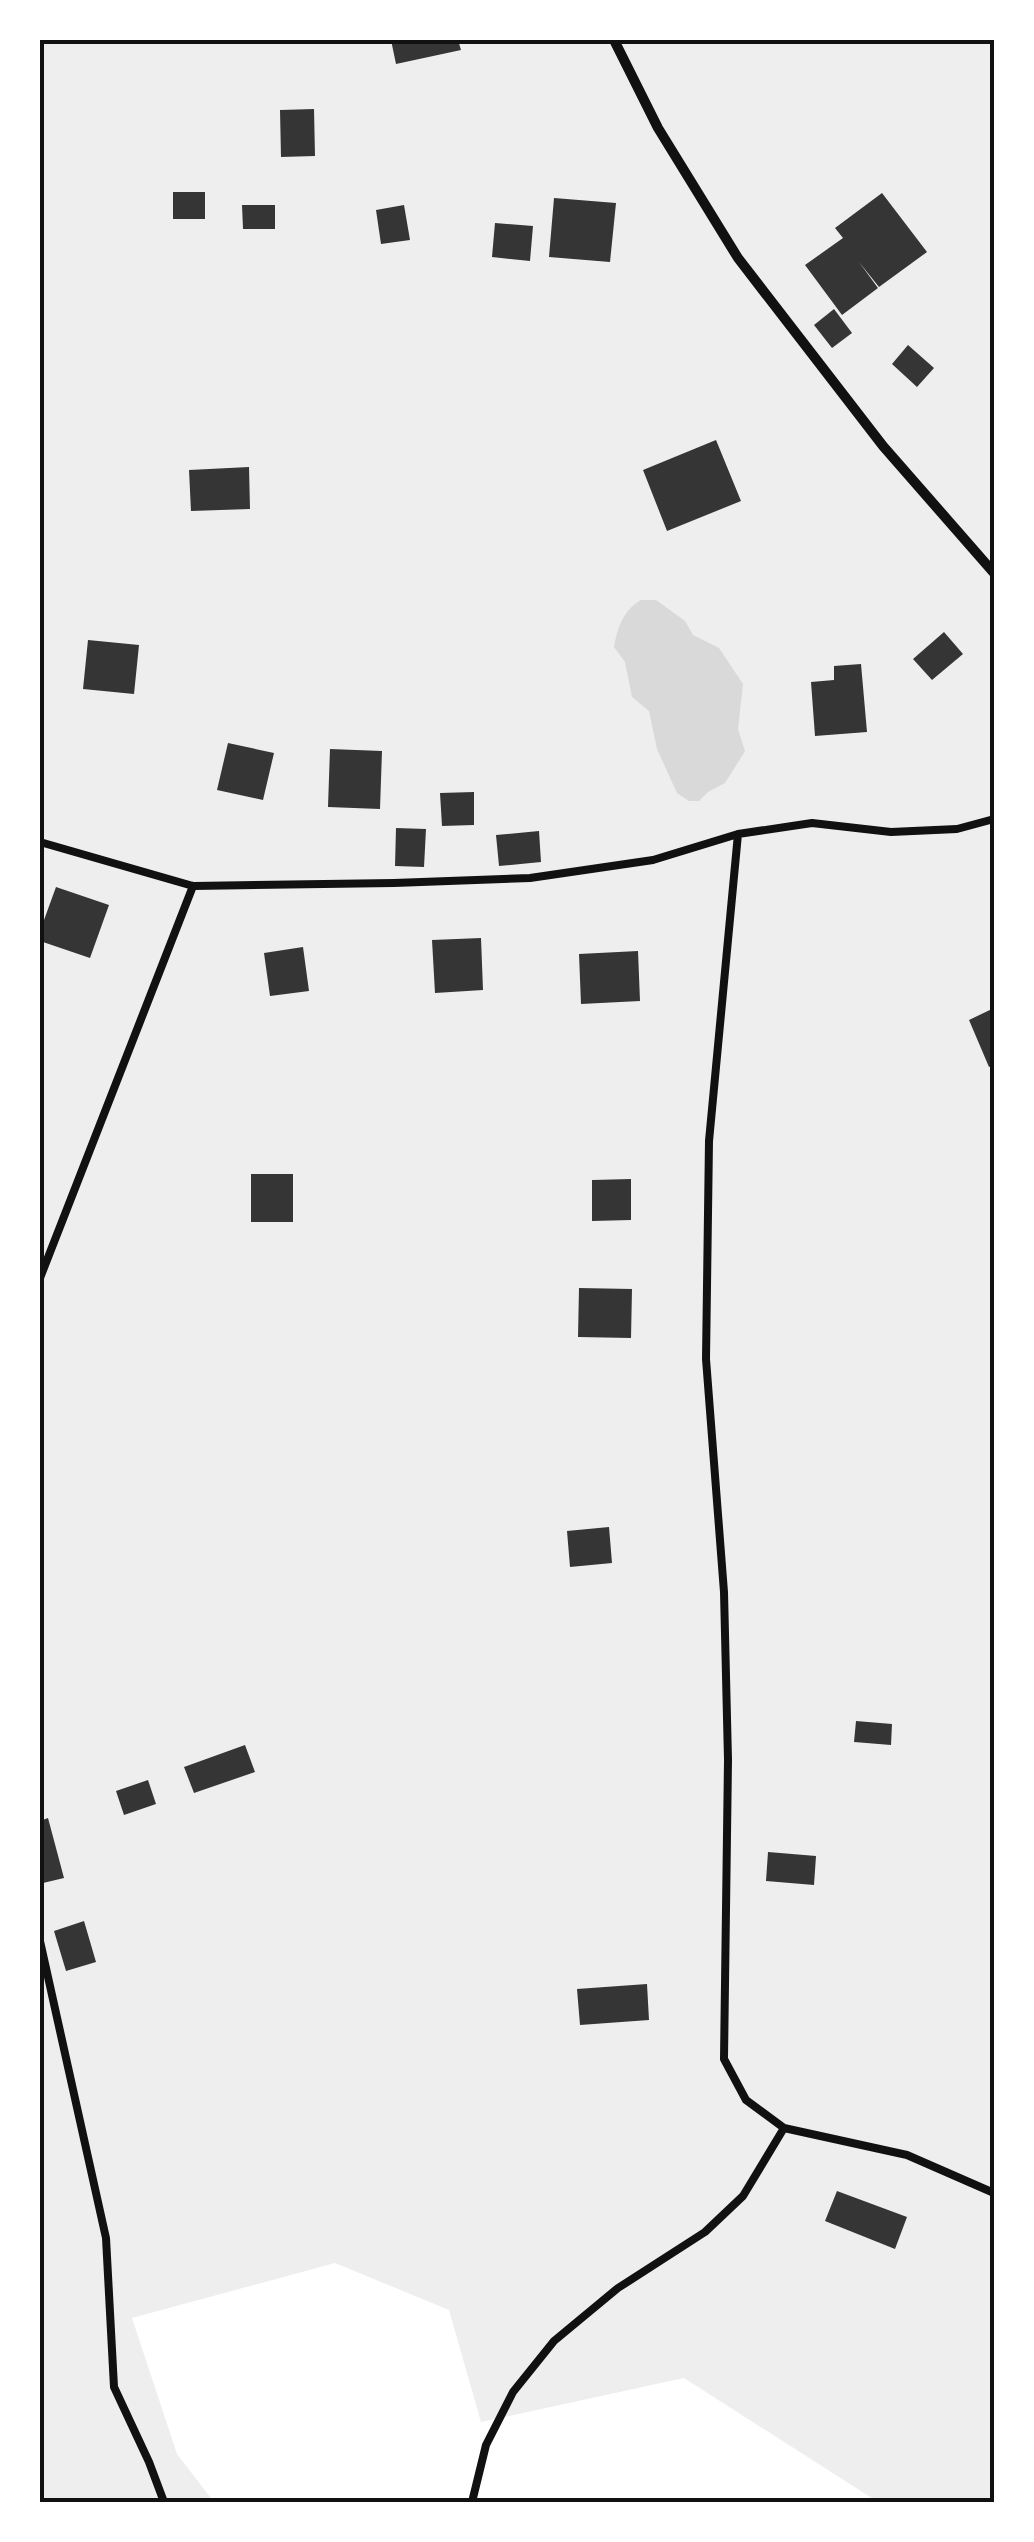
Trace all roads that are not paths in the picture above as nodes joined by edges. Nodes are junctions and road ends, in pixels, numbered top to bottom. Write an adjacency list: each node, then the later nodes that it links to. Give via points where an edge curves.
1 (614, 40): 2 (street, via 658,128 738,258 883,446)
2 (994, 573)
3 (994, 818): 4 (lane, via 957,830 891,832 812,823)
4 (738, 834): 6 (lane, via 653,860 530,878); 9 (lane, via 709,1141 706,1359 724,1592 724,2060 746,2100)
5 (40, 842): 6 (lane)
6 (193, 886): 7 (lane)
7 (40, 1278)
8 (40, 1941): 11 (lane, via 106,2238 114,2386)
9 (784, 2128): 10 (lane, via 907,2155); 12 (lane, via 743,2196 706,2232 618,2288 554,2341 512,2392 486,2444)
10 (994, 2193)
11 (164, 2502)
12 (472, 2502)

